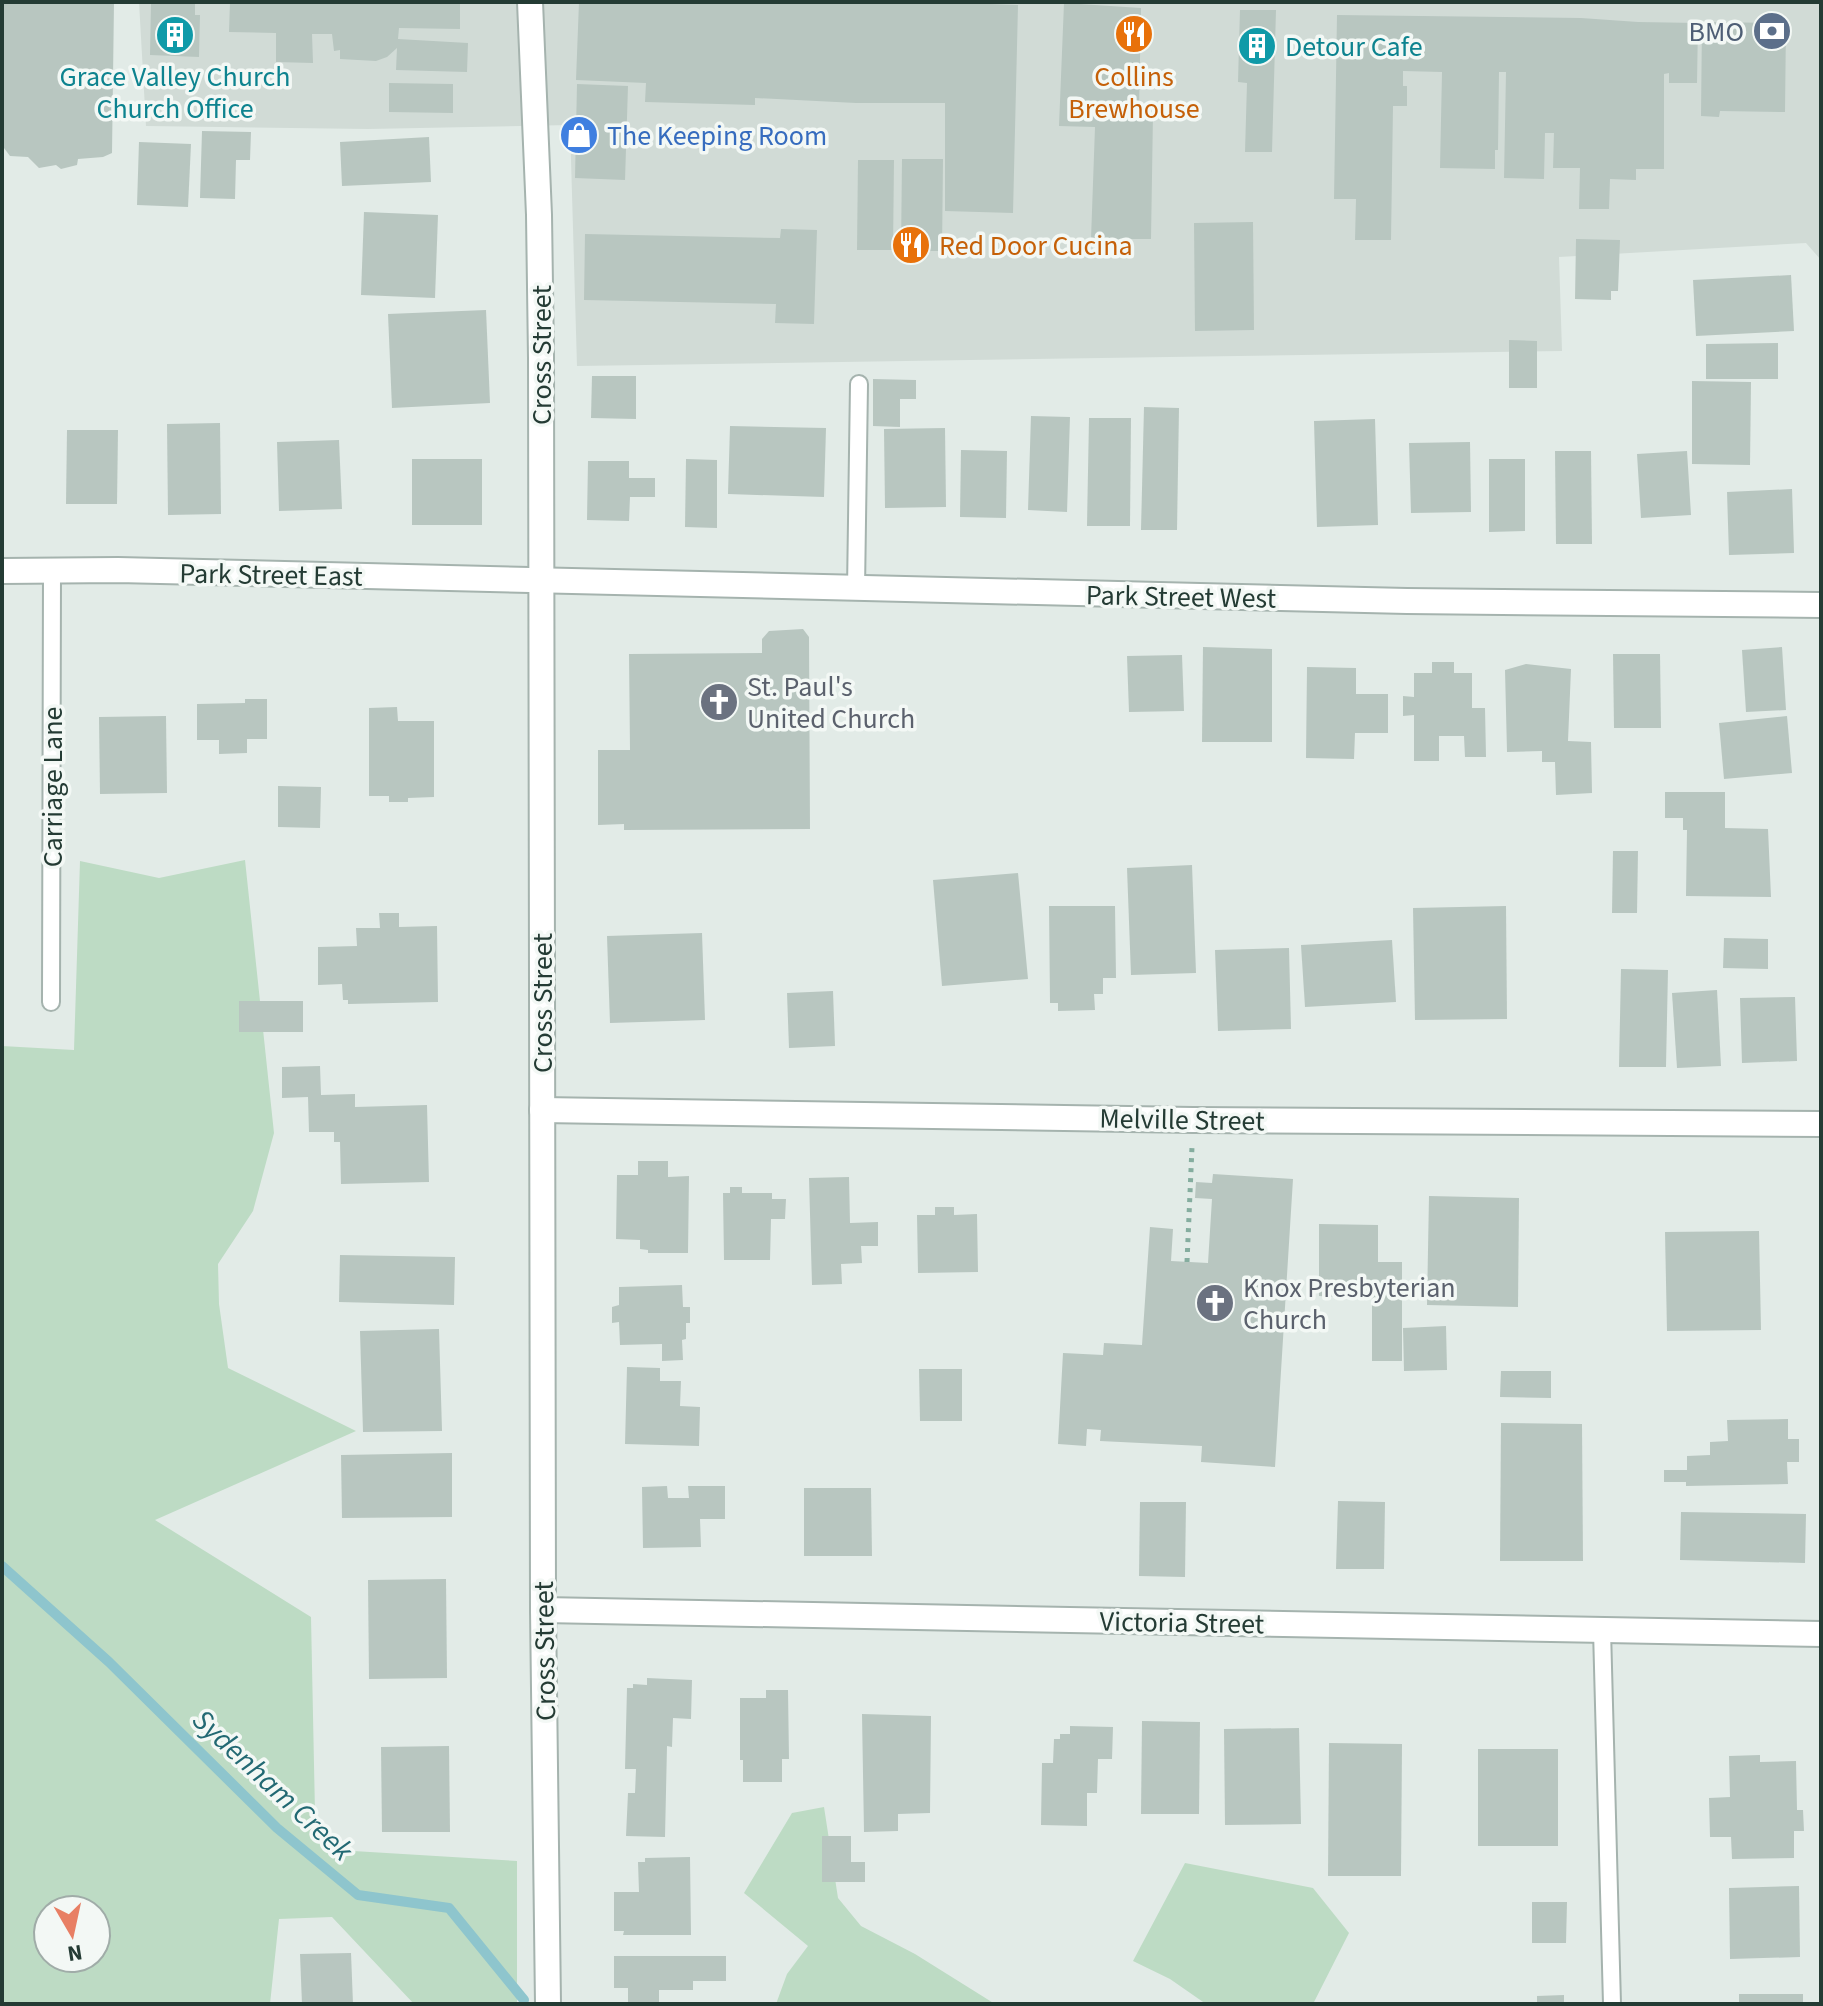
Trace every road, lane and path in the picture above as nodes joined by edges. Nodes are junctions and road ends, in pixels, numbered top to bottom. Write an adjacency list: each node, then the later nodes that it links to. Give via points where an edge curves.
1 (530, 2): 5 (street, Cross Street, via 539,231)
2 (859, 384): 6 (lane)
3 (2, 571): 4 (street, Park Street East)
4 (52, 572): 5 (street, Park Street East); 8 (lane, Carriage Lane)
5 (541, 581): 6 (street, Park Street West); 9 (street, Cross Street)
6 (856, 589): 7 (street, Park Street West)
7 (1821, 605)
8 (51, 1002)
9 (542, 1110): 10 (street, Melville Street); 13 (street, Cross Street)
10 (1193, 1120): 11 (street, Melville Street); 12 (path)
11 (1821, 1124)
12 (1187, 1262)
13 (543, 1610): 14 (street, Victoria Street); 16 (street, Cross Street)
14 (1602, 1630): 15 (street, Victoria Street); 17 (lane)
15 (1821, 1634)
16 (548, 2004)
17 (1612, 2004)

